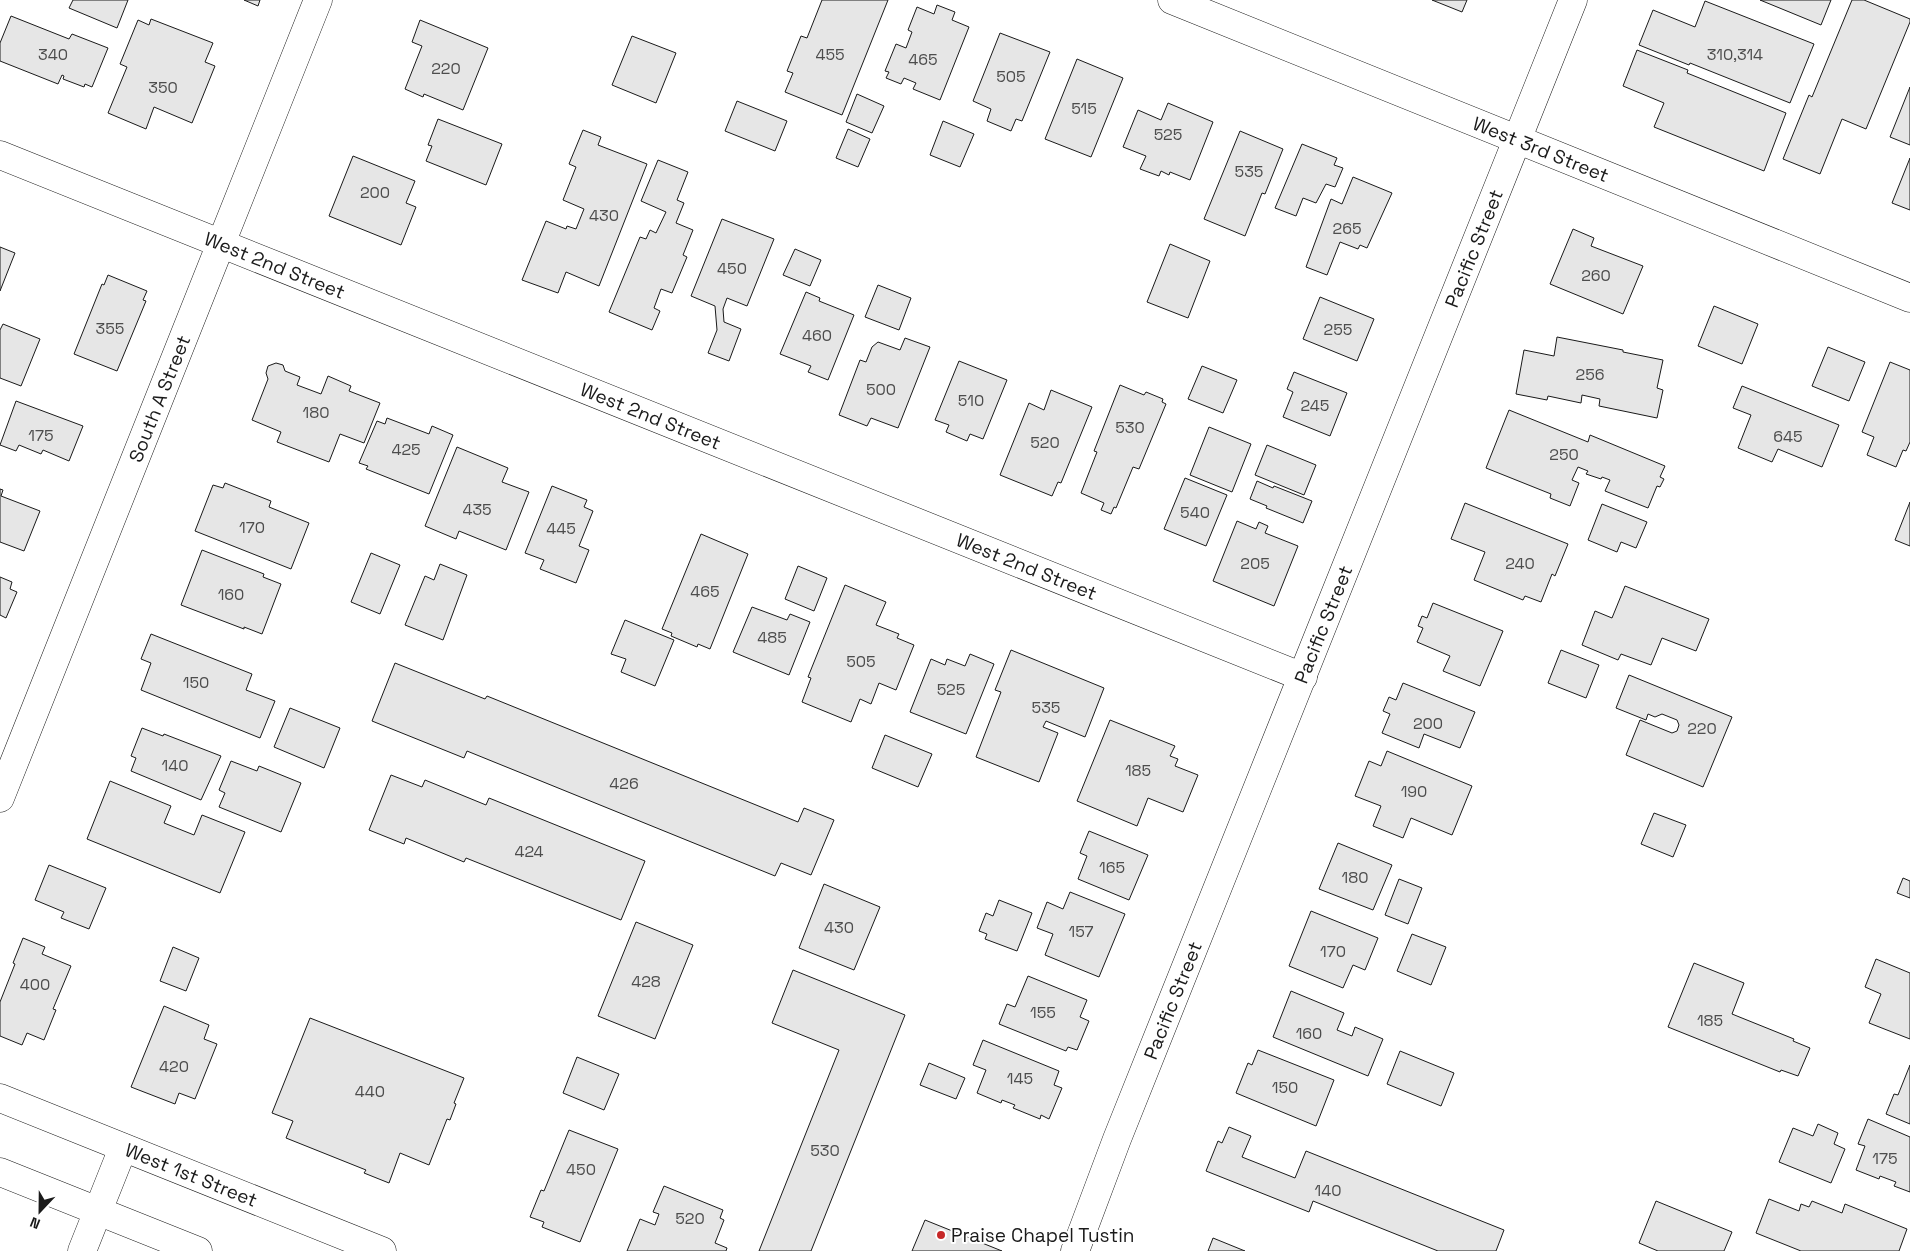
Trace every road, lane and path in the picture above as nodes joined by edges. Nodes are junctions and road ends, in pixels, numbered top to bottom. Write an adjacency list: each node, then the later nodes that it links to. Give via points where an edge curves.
1 (318, 0): 6 (street, South A Street)
2 (1172, 0): 4 (street, West 3rd Street)
3 (1573, 0): 4 (street, Pacific Street)
4 (1518, 140): 7 (street, West 3rd Street); 8 (street, Pacific Street)
5 (0, 155): 6 (street, West 2nd Street)
6 (221, 244): 8 (street, West 2nd Street); 9 (street, South A Street)
7 (1910, 298)
8 (1302, 677): 17 (street, Pacific Street)
9 (0, 798)
10 (0, 1098): 11 (street, West 1st Street)
11 (123, 1148): 13 (street); 16 (street, West 1st Street)
12 (0, 1172): 13 (street)
13 (98, 1211): 14 (street); 15 (street)
14 (82, 1251)
15 (198, 1251)
16 (382, 1251)
17 (1075, 1251)

